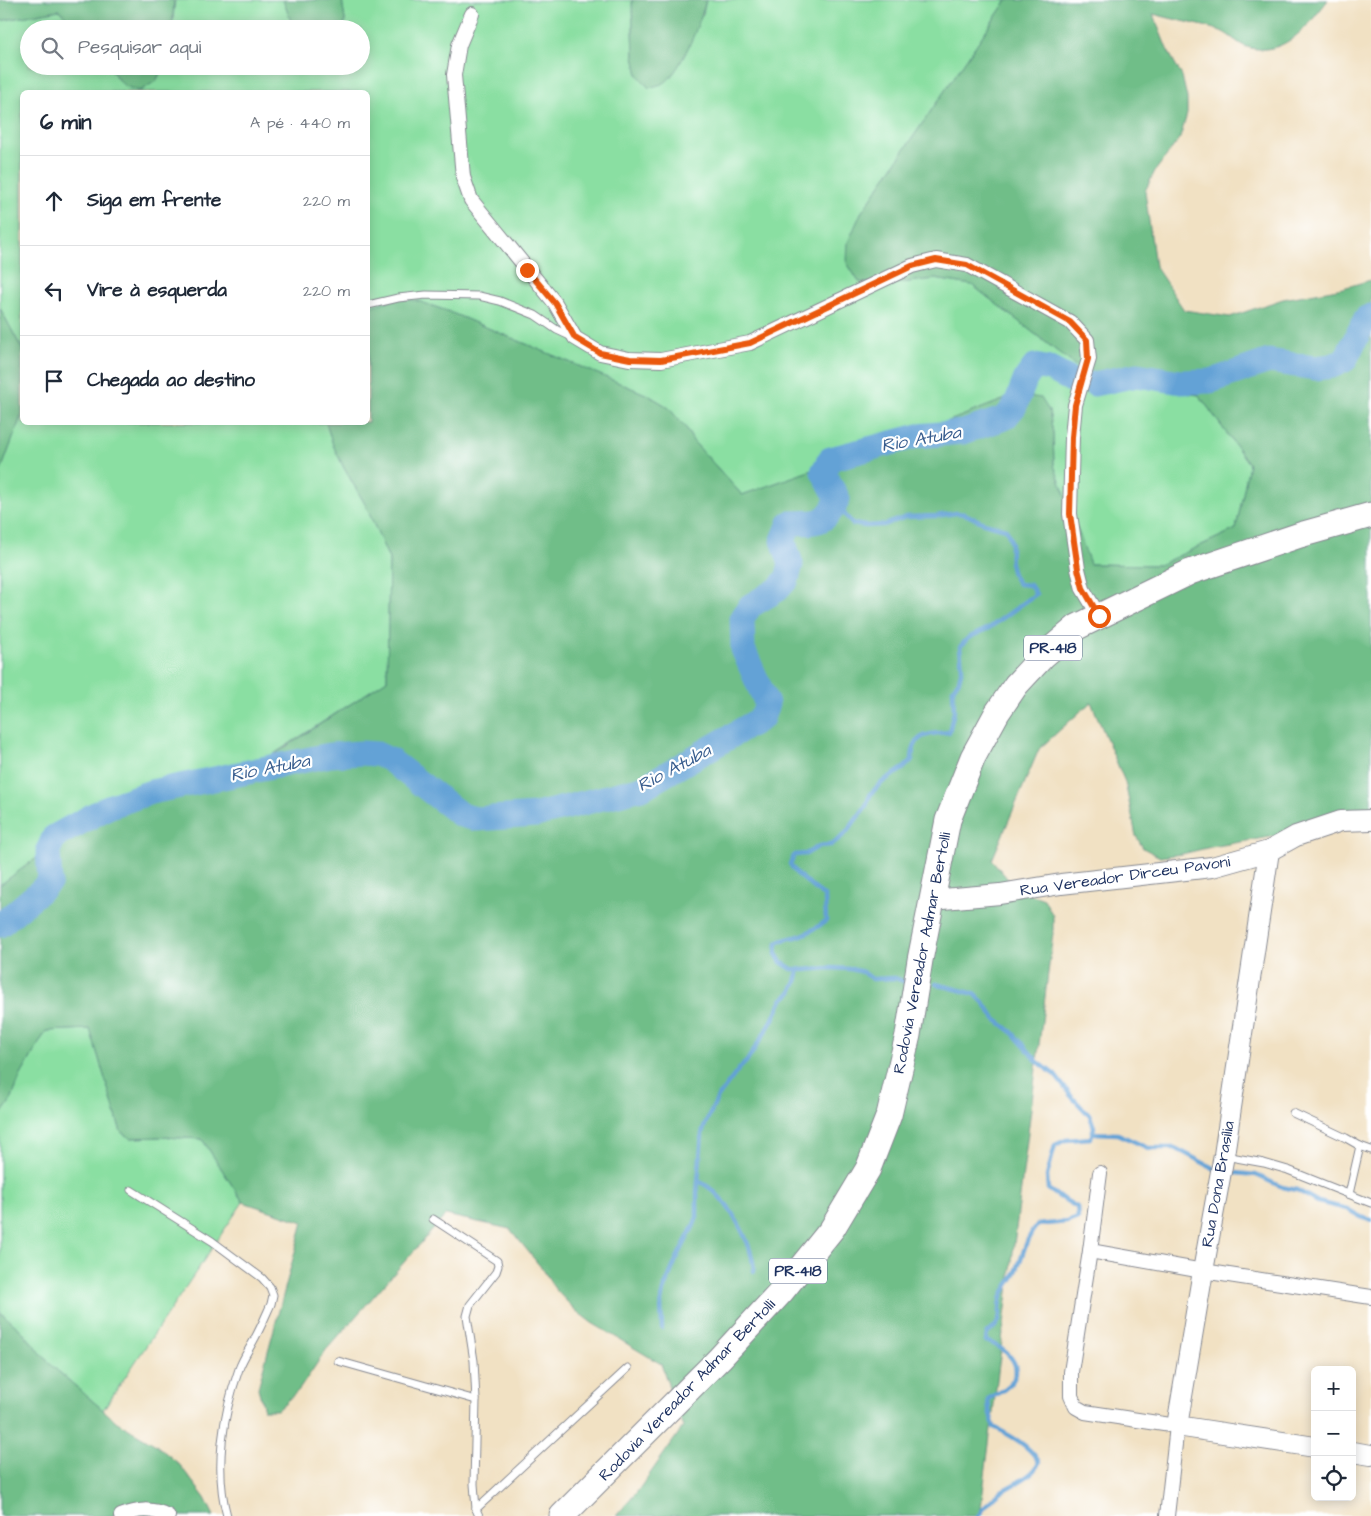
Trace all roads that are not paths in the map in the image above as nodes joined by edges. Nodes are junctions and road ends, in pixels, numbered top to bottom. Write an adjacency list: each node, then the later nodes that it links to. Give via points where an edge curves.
1 (472, 14): 3 (street, via 459,45 454,75 463,177 470,200 555,303)
2 (370, 305): 3 (lane, via 426,295 479,296 535,315)
3 (575, 338): 5 (street, via 600,353 630,359 661,360 750,343 912,266 936,260 967,265 1070,322 1087,340 1088,359 1074,413 1070,514 1083,588)
4 (1371, 515): 5 (highway, Rodovia Vereador Admar Bertolli / PR-418, via 1190,572)
5 (1099, 616): 8 (highway, Rodovia Vereador Admar Bertolli / PR-418, via 1077,627 1042,656 1016,685 997,714 973,757 948,820)
6 (1371, 820): 7 (street, Rua Vereador Dirceu Pavoni, via 1341,821 1296,836)
7 (1269, 851): 8 (street, Rua Vereador Dirceu Pavoni, via 1212,867); 12 (street, Rua Dona Brasília)
8 (932, 900): 32 (highway, Rodovia Vereador Admar Bertolli / PR-418, via 908,1035 889,1115 868,1170 832,1229 782,1291 720,1358)
9 (1293, 1113): 10 (lane)
10 (1360, 1146): 11 (lane); 15 (lane)
11 (1371, 1150)
12 (1224, 1156): 15 (lane, via 1264,1163); 19 (street, Rua Dona Brasília)
13 (1100, 1174): 18 (street)
14 (131, 1190): 31 (lane, via 262,1278 273,1295 240,1367 229,1404 222,1444 221,1476)
15 (1349, 1194): 16 (lane)
16 (1371, 1203)
17 (433, 1219): 23 (lane, via 497,1260 496,1272 470,1305 467,1316)
18 (1090, 1251): 19 (street); 24 (street, via 1071,1372 1076,1407 1085,1412)
19 (1203, 1271): 20 (street); 24 (street, Rua Dona Brasília)
20 (1371, 1296)
21 (338, 1361): 23 (lane)
22 (628, 1368): 28 (lane)
23 (476, 1400): 28 (lane, via 474,1484)
24 (1177, 1426): 25 (street); 33 (street, Rua Dona Brasília)
25 (1311, 1445)
26 (1356, 1453): 27 (street)
27 (1371, 1455)
28 (477, 1513)
29 (121, 1516): 30 (street, via 134,1511 156,1511)
30 (168, 1516)
31 (227, 1516)
32 (562, 1516)
33 (1167, 1516)

